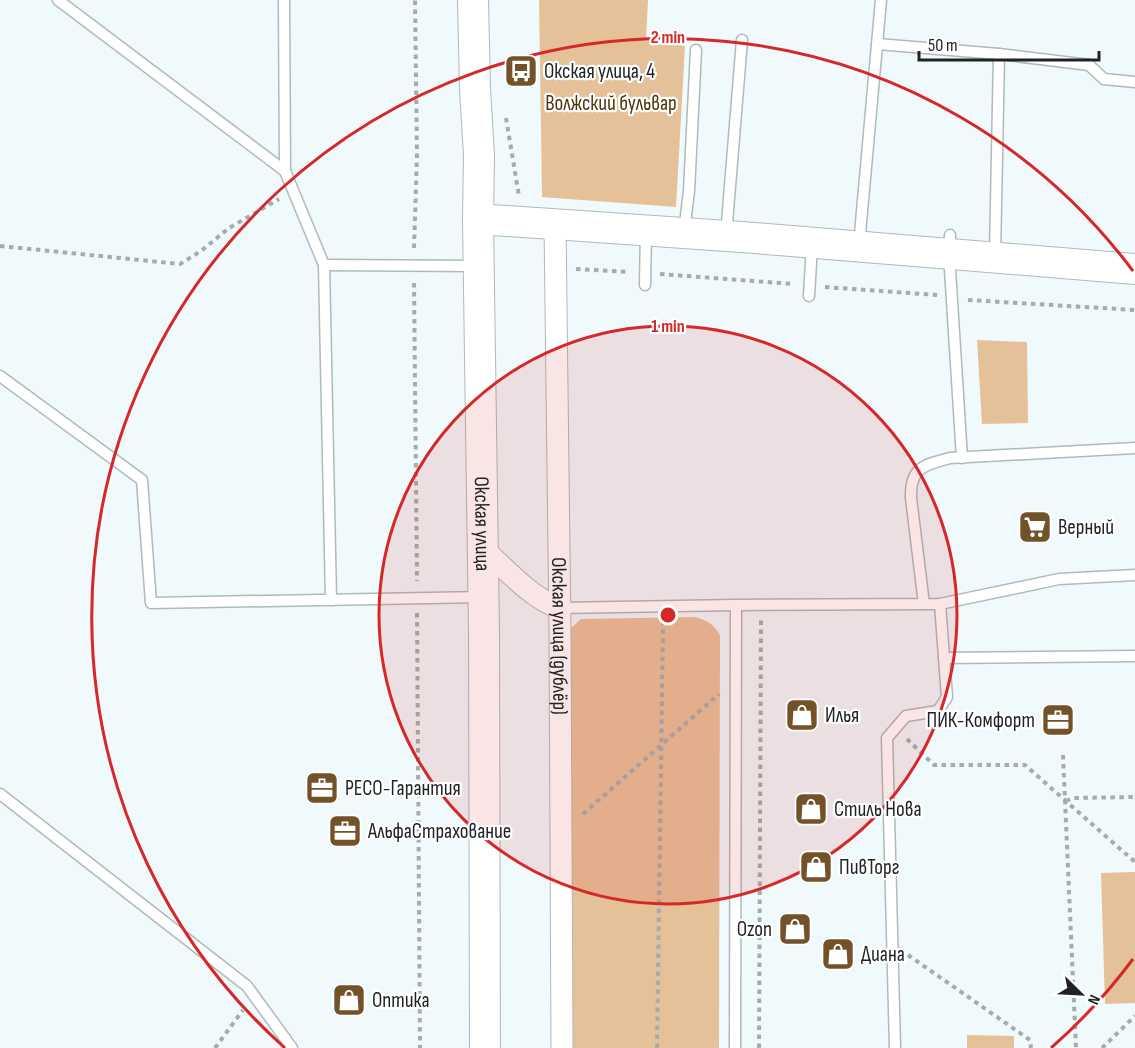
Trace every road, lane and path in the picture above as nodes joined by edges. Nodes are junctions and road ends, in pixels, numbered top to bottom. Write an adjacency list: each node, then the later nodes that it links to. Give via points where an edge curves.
1 (58, 0): 12 (lane)
2 (284, 0): 12 (lane)
3 (415, 0): 26 (path)
4 (473, 0): 15 (main road, Окская улица)
5 (881, 0): 7 (lane)
6 (742, 40): 19 (lane)
7 (877, 44): 9 (lane); 23 (lane)
8 (696, 50): 18 (lane)
9 (999, 54): 10 (lane, via 1089,65 1104,79); 24 (lane)
10 (1135, 82)
11 (505, 107): 14 (path)
12 (285, 171): 13 (lane)
13 (294, 190): 22 (path, via 229,228 180,264); 25 (lane)
14 (519, 198)
15 (478, 219): 16 (main road); 27 (main road, Окская улица)
16 (555, 224): 17 (main road); 28 (street, Окская улица (дублёр))
17 (646, 230): 18 (main road); 30 (lane)
18 (684, 233): 19 (main road)
19 (726, 236): 20 (main road)
20 (812, 242): 23 (main road); 32 (lane)
21 (950, 244): 23 (main road); 24 (main road); 33 (lane)
22 (0, 246)
23 (859, 246)
24 (995, 257): 29 (main road)
25 (324, 265): 26 (lane); 42 (lane)
26 (414, 266): 27 (lane); 41 (path)
27 (478, 266): 38 (main road, Окская улица)
28 (556, 269): 30 (path); 48 (street, Окская улица (дублёр))
29 (1135, 269)
30 (645, 273): 31 (lane); 32 (path)
31 (645, 285)
32 (810, 291): 33 (path)
33 (952, 298): 34 (path); 37 (lane)
34 (1135, 310)
35 (0, 375): 42 (lane, via 142,480 151,603)
36 (1135, 448): 37 (lane)
37 (962, 458): 43 (lane, via 929,464 913,477)
38 (482, 548): 40 (main road, Окская улица); 48 (street, via 535,595)
39 (1135, 575): 44 (lane, via 1059,579)
40 (483, 597): 41 (lane); 66 (main road, Окская улица)
41 (417, 598): 42 (lane); 65 (path)
42 (331, 600)
43 (924, 604): 44 (lane); 46 (lane)
44 (940, 604): 50 (lane)
45 (736, 605): 46 (lane); 47 (lane); 51 (lane)
46 (761, 605): 70 (path)
47 (663, 606): 48 (lane); 53 (path)
48 (560, 608): 58 (street, Окская улица (дублёр))
49 (1135, 656): 50 (lane)
50 (944, 658): 52 (lane, via 947,697 938,711 906,716)
51 (735, 680): 53 (path); 69 (lane)
52 (896, 729): 57 (path, via 934,765 1025,765); 60 (lane, via 887,738)
53 (661, 745): 58 (path); 68 (path)
54 (1064, 755): 57 (path)
55 (0, 794): 61 (lane)
56 (1135, 797): 57 (path)
57 (1066, 801): 59 (path); 73 (path)
58 (561, 833): 67 (street, Окская улица (дублёр))
59 (1135, 862)
60 (893, 944): 71 (lane); 72 (path, via 1030,1040)
61 (254, 995): 63 (path); 64 (lane)
62 (1135, 1016): 74 (path)
63 (215, 1048)
64 (292, 1048)
65 (420, 1048)
66 (485, 1048)
67 (562, 1048)
68 (657, 1048)
69 (735, 1048)
70 (759, 1048)
71 (896, 1048)
72 (1030, 1048)
73 (1076, 1048)
74 (1102, 1048)

